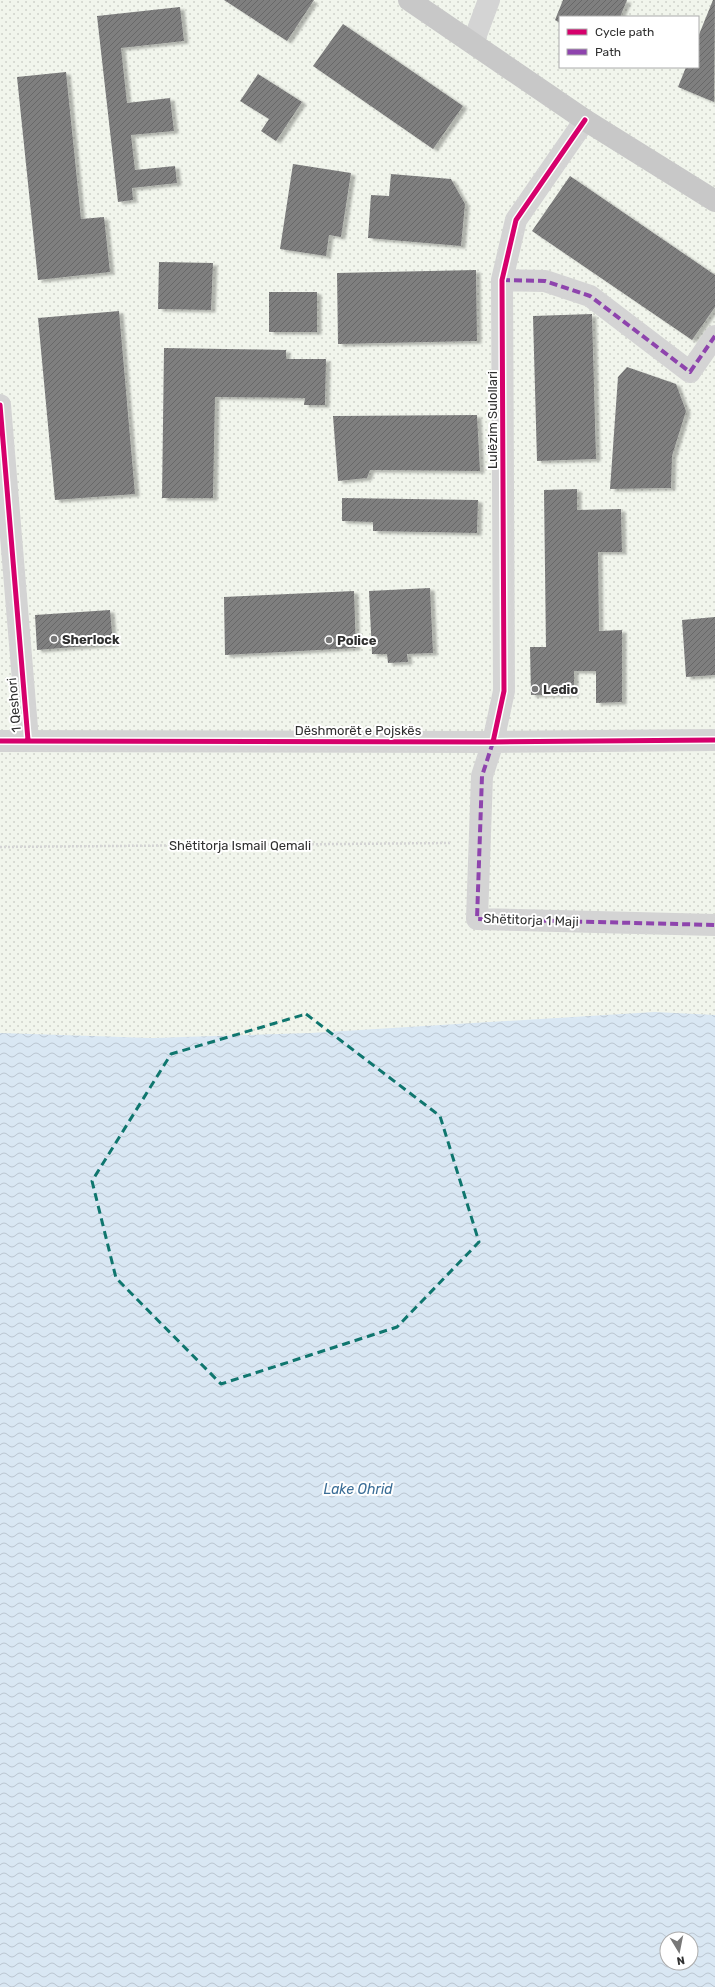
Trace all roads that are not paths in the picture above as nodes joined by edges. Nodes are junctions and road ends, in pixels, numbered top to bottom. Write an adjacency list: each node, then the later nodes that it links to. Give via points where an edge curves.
1 (409, 0): 3 (main road)
2 (489, 0): 3 (street)
3 (473, 43): 4 (main road)
4 (585, 120): 5 (main road); 6 (street, Lulëzim Sulollari, via 516,220)
5 (715, 201)
6 (502, 280): 7 (street, via 545,281 590,296 690,372); 12 (street, Lulëzim Sulollari, via 504,691)
7 (715, 336)
8 (0, 405): 9 (street, 1 Qeshori)
9 (28, 740): 11 (street, Dëshmorët e Pojskës); 12 (street, Dëshmorët e Pojskës)
10 (715, 740): 12 (street, Dëshmorët e Pojskës)
11 (0, 741)
12 (493, 742): 13 (street, Shëtitorja 1 Maji, via 482,776 476,919)
13 (715, 925)

